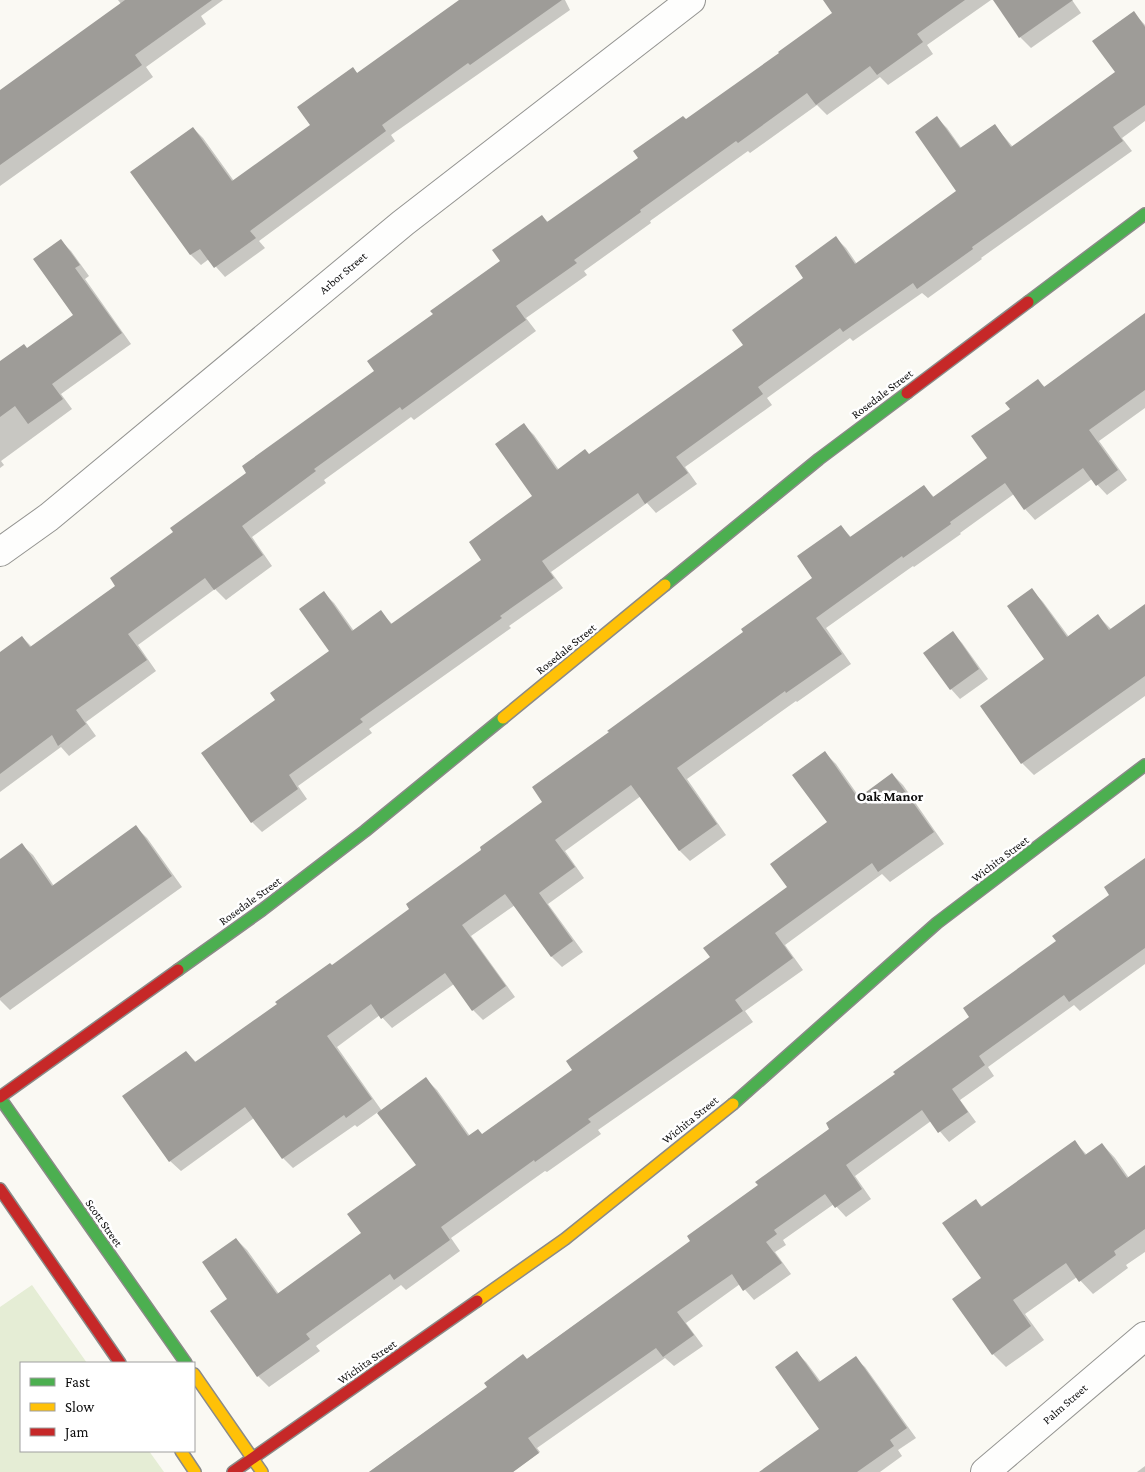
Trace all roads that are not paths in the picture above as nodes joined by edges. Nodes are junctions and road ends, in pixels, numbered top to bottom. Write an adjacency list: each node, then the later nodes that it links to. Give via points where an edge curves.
1 (691, 0): 3 (street, Arbor Street, via 403,223 49,517)
2 (1145, 214): 5 (street, Rosedale Street, via 819,459 364,831 262,910)
3 (0, 552)
4 (1145, 765): 12 (street, Wichita Street, via 937,924 746,1094 565,1239)
5 (0, 1098): 9 (street, Scott Street)
6 (0, 1189): 8 (street)
7 (1145, 1336): 16 (street, Palm Street)
8 (119, 1362)
9 (185, 1362)
10 (195, 1375): 12 (street)
11 (182, 1452): 13 (street)
12 (253, 1458): 14 (street, Wichita Street); 15 (street)
13 (195, 1472)
14 (234, 1472)
15 (262, 1472)
16 (985, 1472)

